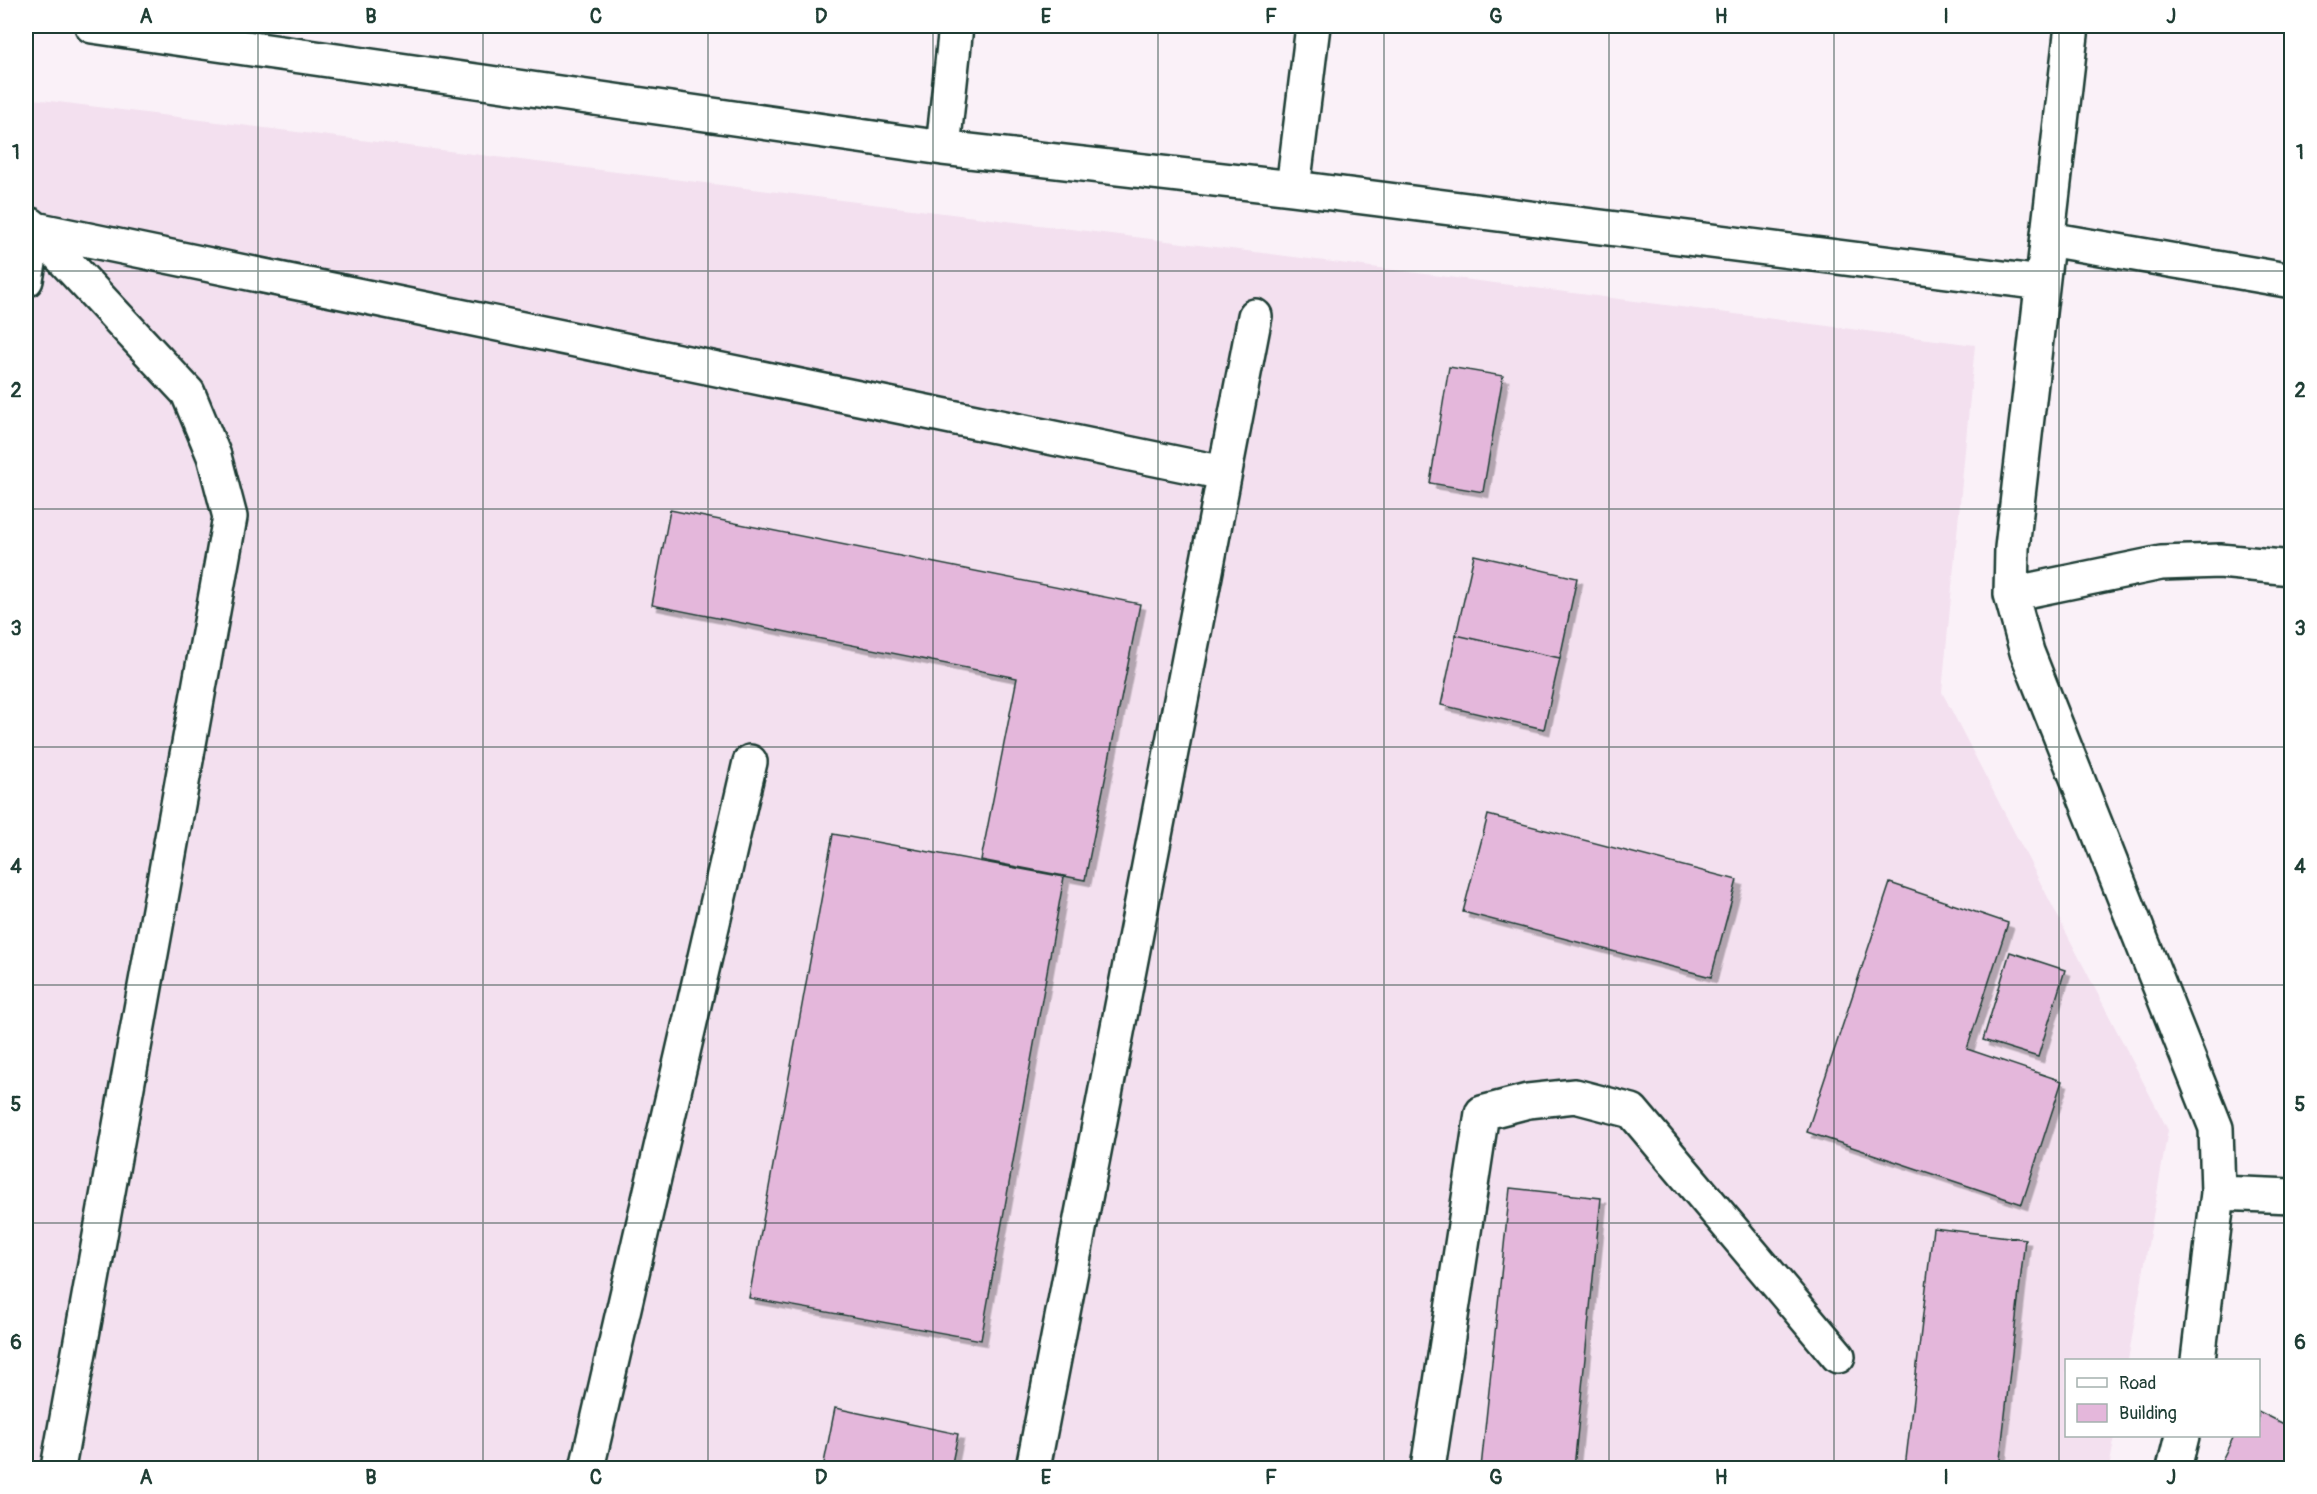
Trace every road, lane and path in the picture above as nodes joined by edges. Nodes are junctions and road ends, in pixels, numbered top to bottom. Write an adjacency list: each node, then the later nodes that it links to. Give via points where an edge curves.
1 (92, 26): 5 (street)
2 (956, 26): 5 (street)
3 (1312, 26): 6 (street)
4 (2072, 26): 8 (street)
5 (943, 148): 6 (street)
6 (1293, 188): 11 (street)
7 (30, 224): 9 (street); 13 (street); 22 (street, via 188,393 214,456 230,517)
8 (2048, 239): 10 (street); 11 (street)
9 (26, 280)
10 (2292, 281)
11 (2042, 283): 15 (street, via 2012,548)
12 (1255, 316): 13 (street)
13 (1224, 473): 24 (street)
14 (2292, 568): 15 (street, via 2220,561 2162,563)
15 (2011, 594): 17 (street, via 2027,652 2216,1128)
16 (750, 762): 23 (street)
17 (2218, 1193): 18 (street); 20 (street)
18 (2292, 1196)
19 (1838, 1356): 25 (street, via 1632,1111 1575,1096 1528,1101 1482,1113)
20 (2198, 1359)
21 (2182, 1437): 26 (street)
22 (58, 1468)
23 (587, 1468)
24 (1033, 1468)
25 (1428, 1468)
26 (2174, 1468)

